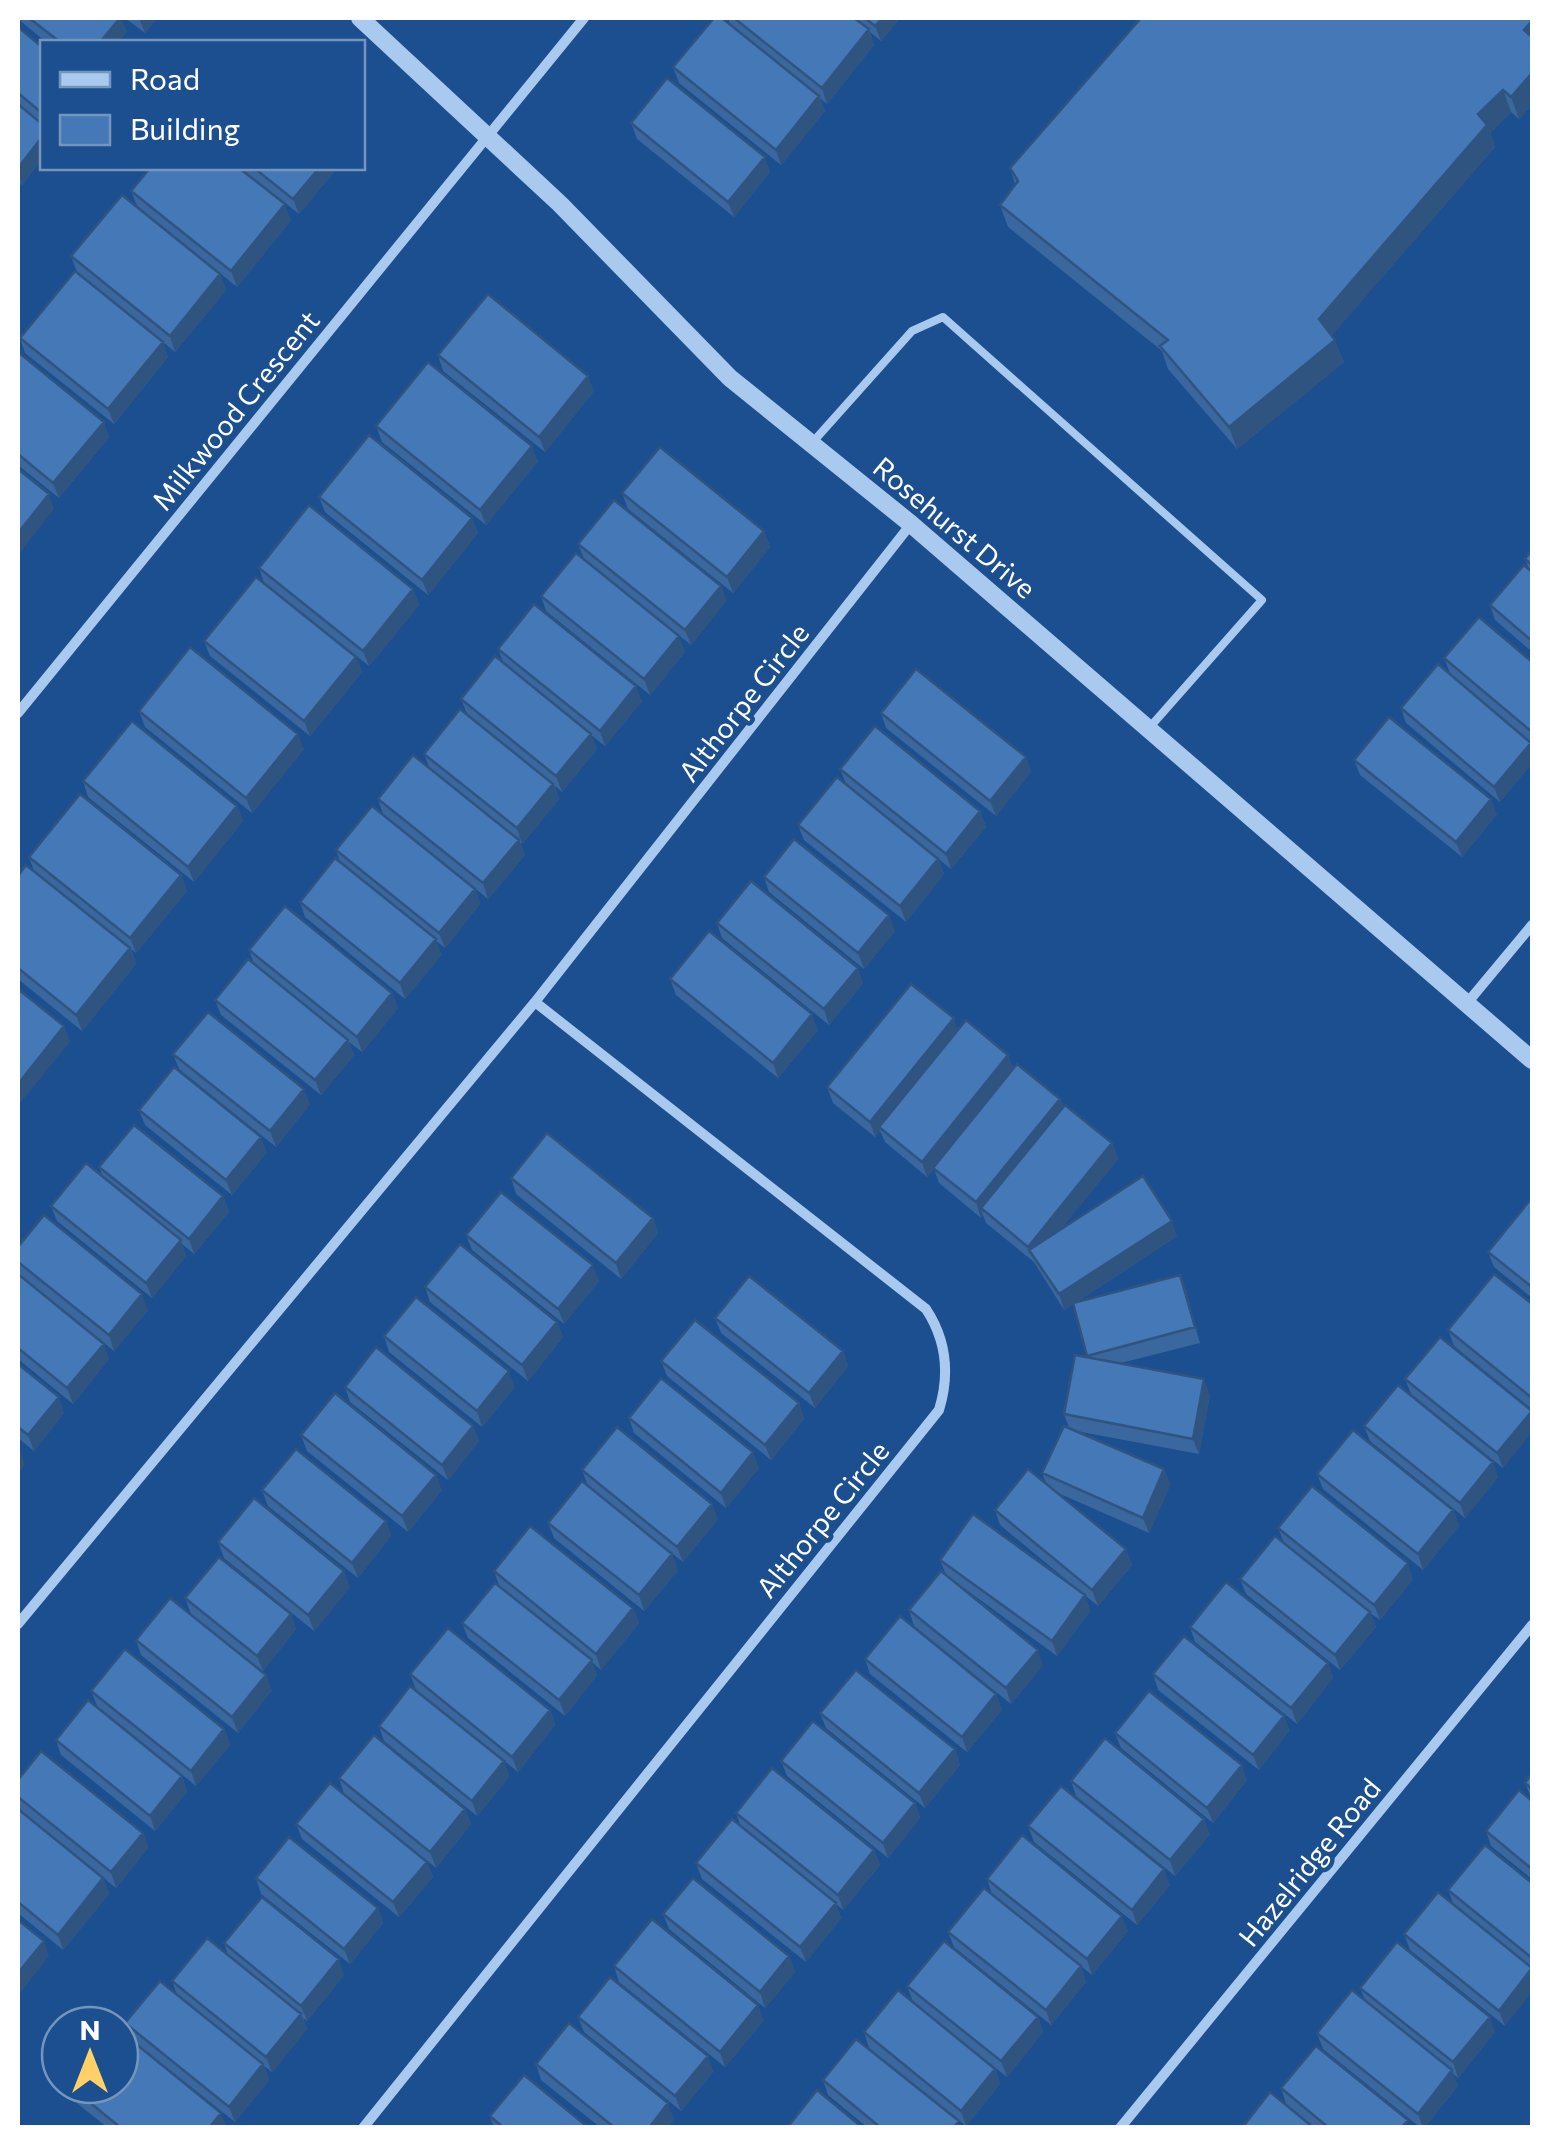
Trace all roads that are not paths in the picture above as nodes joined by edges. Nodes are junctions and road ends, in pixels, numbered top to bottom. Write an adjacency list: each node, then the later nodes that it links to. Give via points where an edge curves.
1 (360, 18): 3 (street, Rosehurst Drive)
2 (584, 18): 3 (street, Milkwood Crescent)
3 (488, 136): 4 (street, Rosehurst Drive, via 730,378); 6 (street, Milkwood Crescent)
4 (812, 443): 5 (street, Rosehurst Drive); 7 (lane, via 912,332 943,317 1262,600)
5 (911, 524): 7 (street, Rosehurst Drive); 9 (street, Althorpe Circle)
6 (18, 713)
7 (1149, 728): 10 (street, Rosehurst Drive)
8 (1532, 924): 10 (street)
9 (536, 1002): 12 (street, Althorpe Circle); 14 (street, Althorpe Circle, via 926,1309 940,1329 945,1390 939,1410)
10 (1468, 1002): 11 (street, Rosehurst Drive)
11 (1532, 1060)
12 (18, 1624)
13 (1532, 1625): 15 (street, Hazelridge Road)
14 (363, 2128)
15 (1120, 2128)

